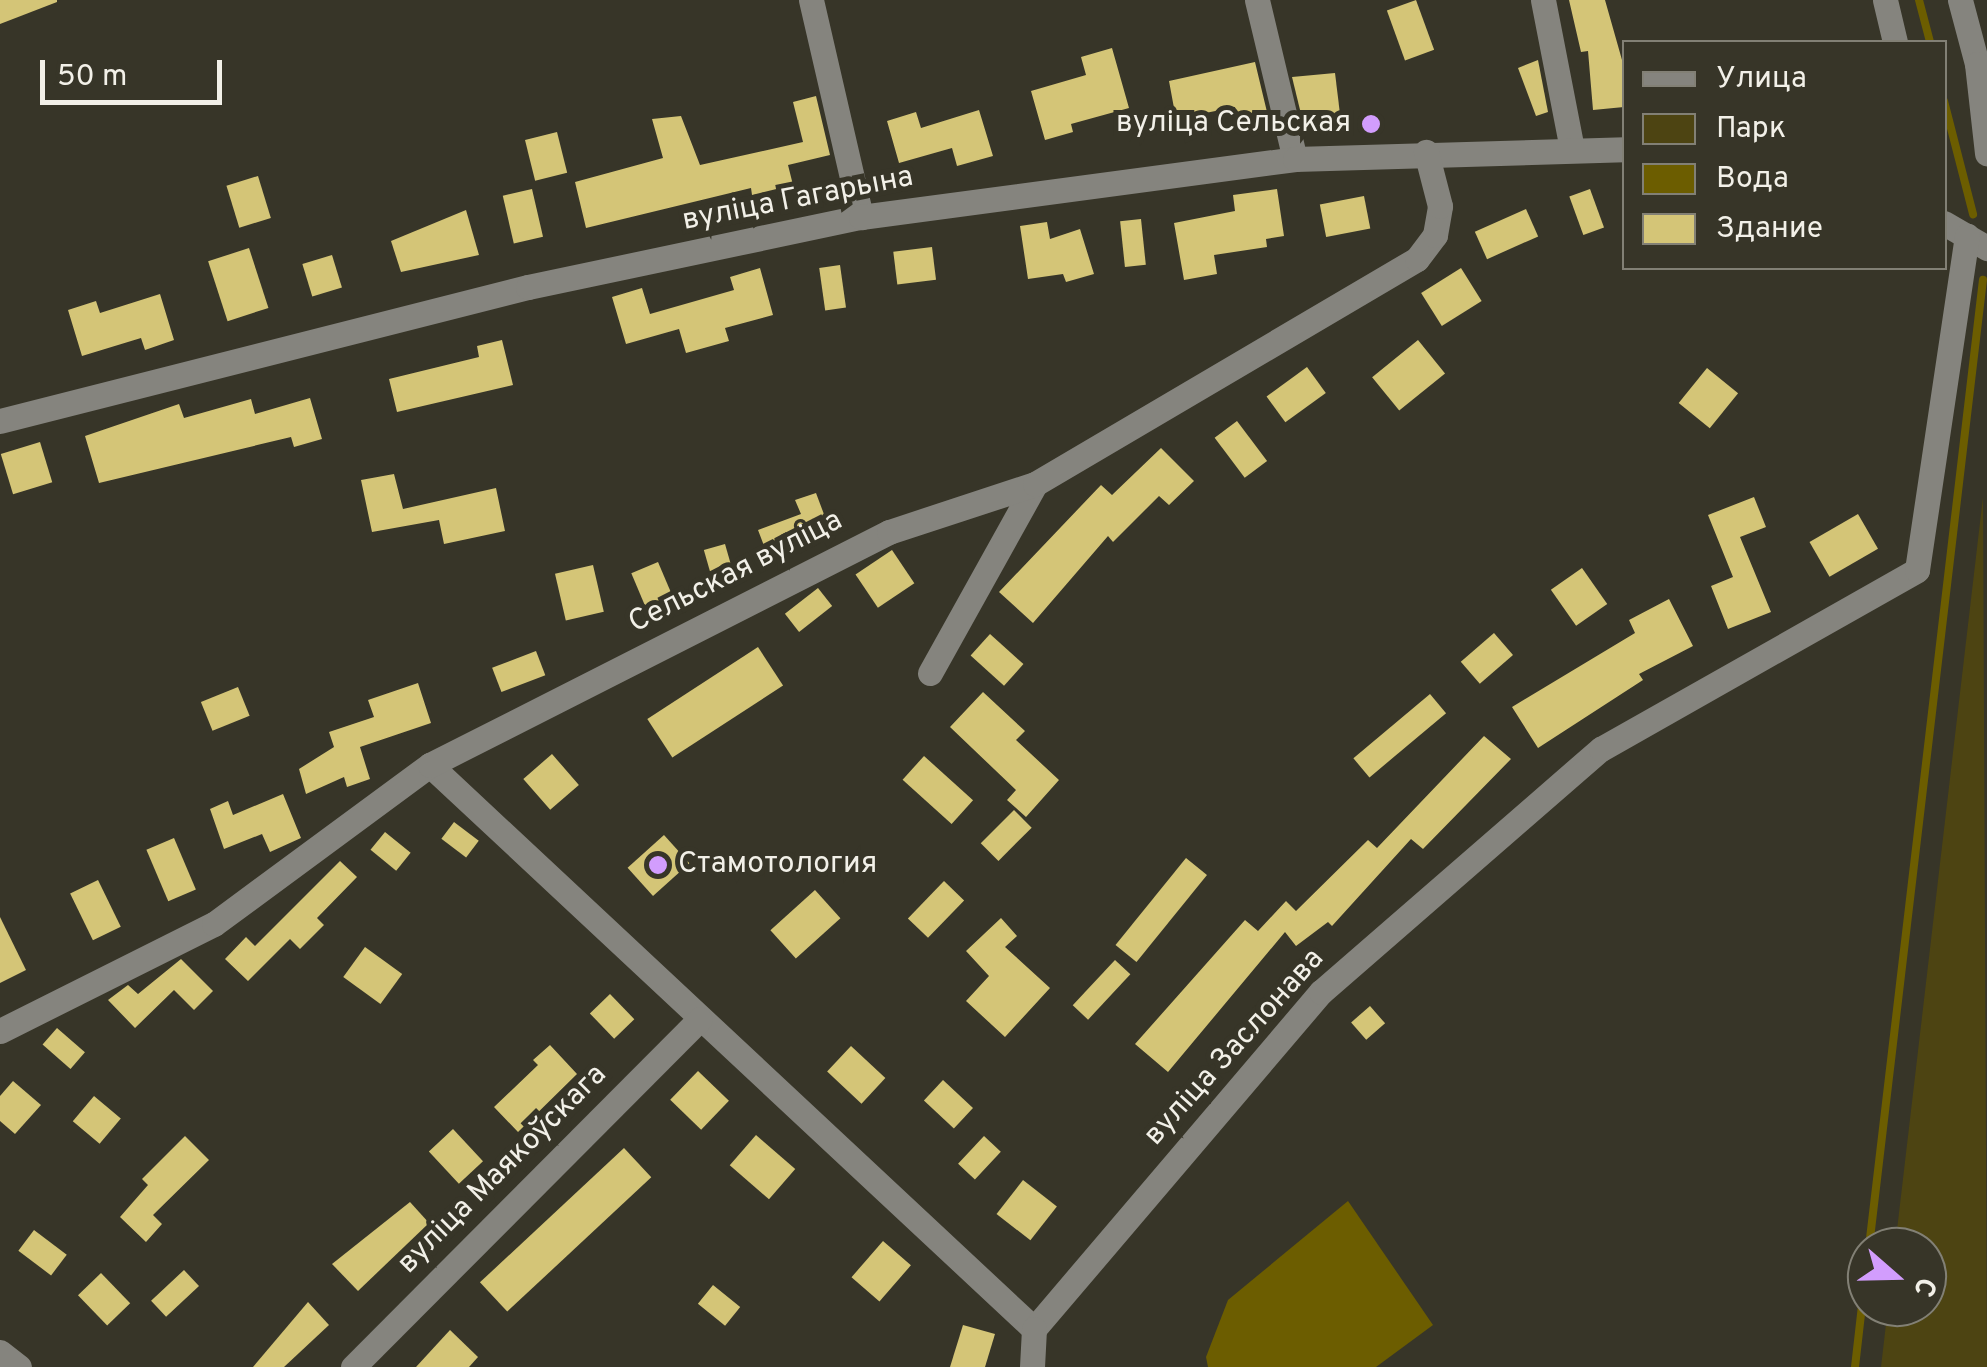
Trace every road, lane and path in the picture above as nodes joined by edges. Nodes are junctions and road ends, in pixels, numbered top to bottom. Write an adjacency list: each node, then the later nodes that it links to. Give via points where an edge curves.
1 (810, 0): 13 (street)
2 (1257, 0): 12 (street)
3 (1543, 0): 8 (street)
4 (1885, 0): 6 (street)
5 (1960, 0): 7 (street)
6 (1895, 40)
7 (1982, 64): 11 (street)
8 (1572, 149): 9 (street, вуліца Гагарына); 10 (street, вуліца Гагарына)
9 (1622, 149)
10 (1426, 152): 12 (street, вуліца Гагарына); 16 (street, Сельская вуліца, via 1440,206 1435,235 1417,258)
11 (1987, 153)
12 (1296, 160): 13 (street, вуліца Гагарына)
13 (861, 217): 15 (street, вуліца Гагарына, via 528,287)
14 (1966, 236): 21 (street, вуліца Заслонава, via 1917,570 1600,749 1321,992)
15 (0, 421)
16 (1035, 484): 17 (street); 18 (street, Сельская вуліца, via 890,532)
17 (930, 673)
18 (430, 765): 19 (street); 20 (street, Сельская вуліца, via 214,924)
19 (700, 1019): 21 (street); 24 (street, вуліца Маякоўскага)
20 (0, 1031)
21 (1034, 1329): 25 (street)
22 (0, 1352): 23 (street)
23 (19, 1367)
24 (353, 1367)
25 (1032, 1367)

